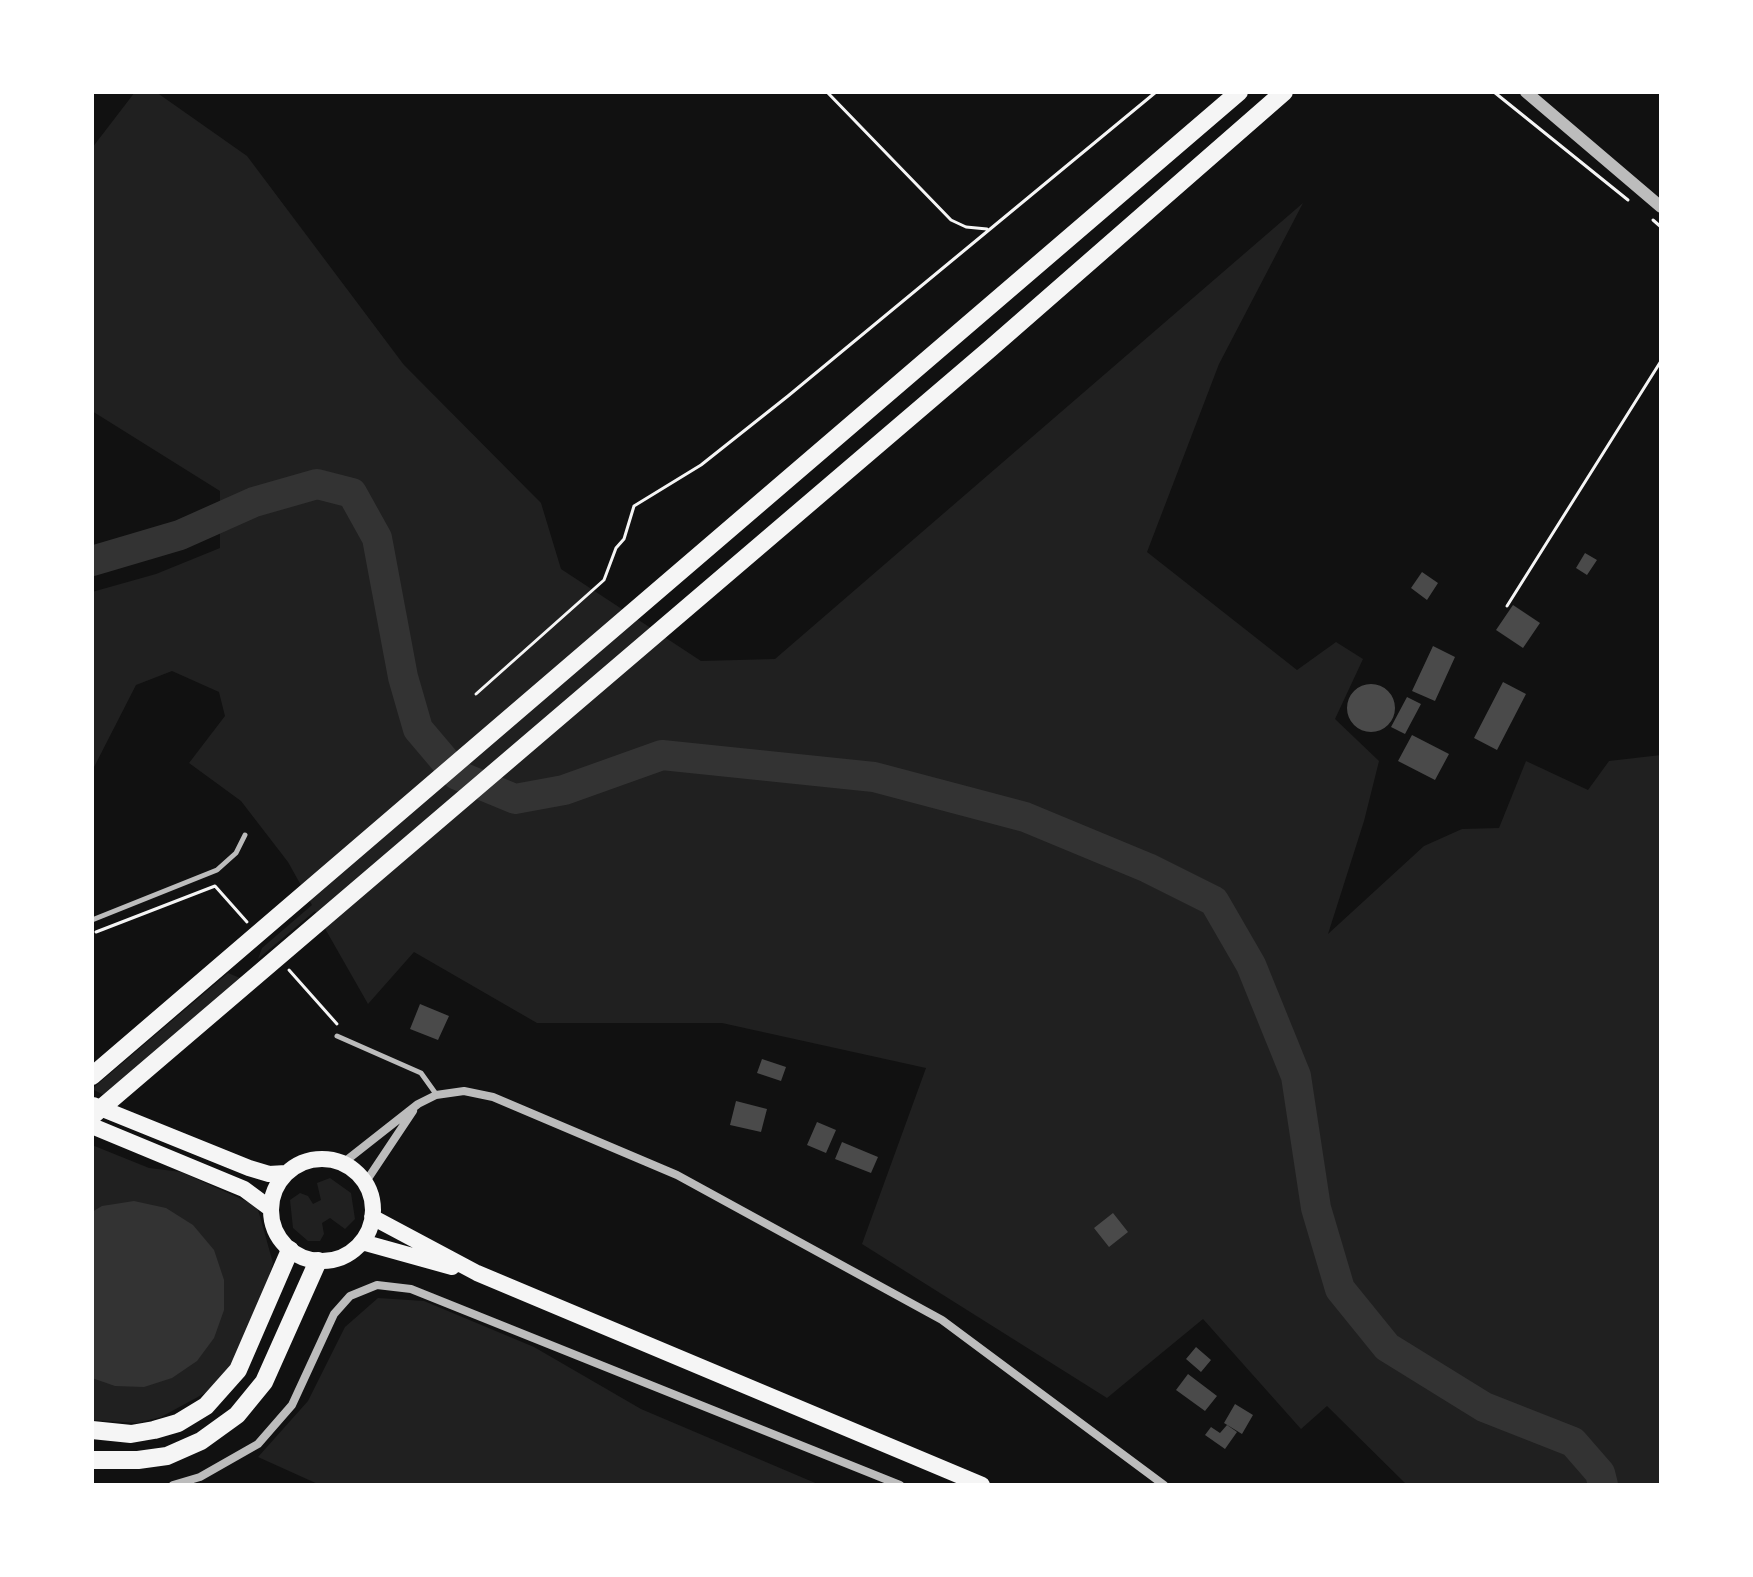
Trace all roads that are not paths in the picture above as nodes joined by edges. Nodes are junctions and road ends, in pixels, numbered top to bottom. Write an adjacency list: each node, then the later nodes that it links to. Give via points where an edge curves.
1 (1239, 92): 8 (highway)
2 (1284, 92): 12 (highway)
3 (1526, 92): 4 (street)
4 (1661, 207)
5 (245, 835): 6 (lane, via 236,853 217,870)
6 (92, 920)
7 (337, 1036): 9 (lane, via 421,1073)
8 (92, 1076)
9 (436, 1095): 10 (street); 28 (street, via 464,1091 493,1097 677,1175 837,1260 942,1320)
10 (418, 1104): 14 (street); 16 (street)
11 (92, 1105): 15 (main road, via 269,1174)
12 (92, 1116)
13 (92, 1126): 17 (main road, via 244,1189)
14 (343, 1163): 15 (main road, via 309,1160); 16 (main road)
15 (286, 1173): 17 (main road)
16 (365, 1183): 18 (main road)
17 (271, 1209): 20 (main road, via 276,1232)
18 (372, 1217): 19 (main road); 22 (main road)
19 (362, 1242): 21 (main road, via 345,1255); 22 (main road)
20 (290, 1250): 21 (main road); 23 (highway, via 238,1370 206,1406 154,1430)
21 (318, 1261): 24 (highway, via 264,1382 237,1415 201,1441 167,1456)
22 (477, 1273): 27 (main road)
23 (92, 1430)
24 (92, 1460)
25 (173, 1485): 26 (street, via 200,1477 258,1444 292,1405 334,1314 350,1296 377,1285 411,1289)
26 (900, 1485)
27 (982, 1485)
28 (1164, 1485)

